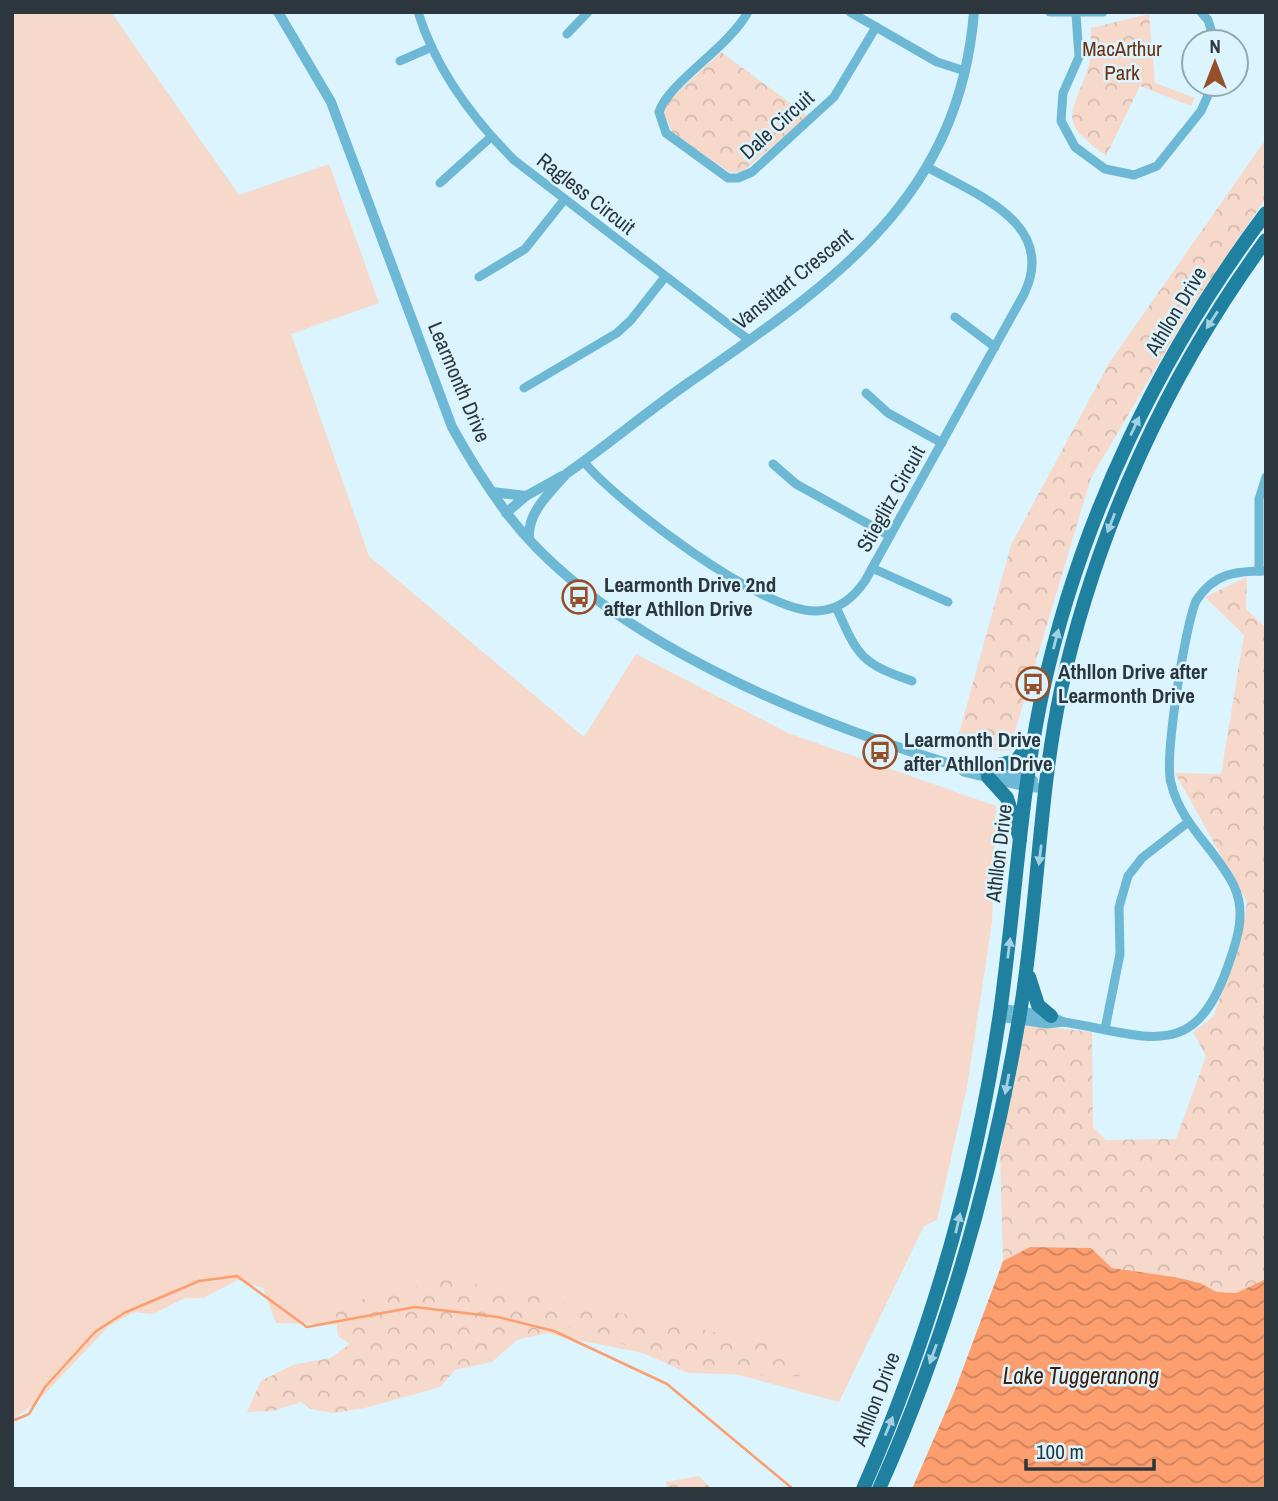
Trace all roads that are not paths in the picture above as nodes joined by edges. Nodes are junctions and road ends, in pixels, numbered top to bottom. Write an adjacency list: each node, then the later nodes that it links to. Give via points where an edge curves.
1 (278, 12): 36 (street, Learmonth Drive, via 331,102 438,394 460,443)
2 (418, 12): 14 (street, Ragless Circuit)
3 (588, 12): 13 (street)
4 (748, 12): 11 (street, Dale Circuit, via 723,46 667,96 659,112 666,133 728,178 752,172 824,108)
5 (850, 12): 11 (street)
6 (974, 12): 16 (street, Vansittart Crescent)
7 (1050, 12): 10 (street)
8 (1104, 12): 10 (street)
9 (1201, 12): 12 (street)
10 (1076, 15): 17 (street, via 1079,57 1063,93 1061,121 1075,147 1105,169 1134,175 1157,166)
11 (876, 27): 16 (street, via 937,62)
12 (1211, 28)
13 (567, 34)
14 (432, 47): 15 (street); 18 (street, Ragless Circuit, via 459,95)
15 (400, 61)
16 (965, 71): 19 (street, Vansittart Crescent, via 959,101)
17 (1207, 98)
18 (491, 137): 20 (street); 21 (street, Ragless Circuit)
19 (929, 168): 27 (street, Vansittart Crescent, via 901,207 858,253); 28 (street, Stieglitz Circuit, via 1010,216 1027,236 1032,257 1028,285)
20 (440, 183)
21 (564, 200): 24 (street, via 525,248); 25 (street, Ragless Circuit)
22 (1266, 213): 46 (main road, Athllon Drive, one-way to 22, via 1067,601 1121,456 1182,339)
23 (1266, 240): 49 (main road, Athllon Drive, one-way to 49, via 1175,384 1108,530 1061,692)
24 (479, 277)
25 (665, 277): 27 (street, Ragless Circuit); 29 (street, via 617,332)
26 (955, 317): 28 (street)
27 (749, 341): 32 (street, Vansittart Crescent)
28 (995, 346): 31 (street, Stieglitz Circuit)
29 (524, 388)
30 (866, 393): 31 (street, via 888,413)
31 (942, 443): 39 (street, Stieglitz Circuit)
32 (584, 462): 34 (street, Vansittart Crescent); 44 (street, via 650,524 738,579 802,610)
33 (773, 464): 39 (street, via 796,484)
34 (566, 474): 37 (street, Vansittart Crescent); 40 (street, Vansittart Crescent, via 535,513)
35 (1266, 477): 42 (street, via 1258,499)
36 (492, 492): 37 (street); 38 (street, Learmonth Drive)
37 (526, 496): 38 (street, Vansittart Crescent)
38 (506, 513): 40 (street, Learmonth Drive)
39 (890, 536): 41 (street, Stieglitz Circuit)
40 (529, 539): 47 (street, Learmonth Drive, via 613,610 725,676 841,728)
41 (872, 568): 43 (street); 44 (street, Stieglitz Circuit, via 857,592)
42 (1262, 571): 50 (street, via 1236,571 1219,577 1193,607 1168,754 1170,782)
43 (948, 602)
44 (836, 607): 45 (street, via 871,666)
45 (912, 681)
46 (1035, 732): 47 (main road, via 1020,759); 48 (main road, Athllon Drive)
47 (985, 772): 48 (street, Learmonth Drive); 51 (main road, via 1007,798)
48 (1028, 783): 49 (street, Learmonth Drive); 51 (main road, Athllon Drive)
49 (1047, 788): 52 (main road, Athllon Drive, one-way to 52)
50 (1187, 823): 56 (street, via 1142,858 1128,876 1119,907 1120,954); 56 (street, via 1225,872 1239,905 1238,936 1219,993 1202,1020 1176,1034 1149,1036)
51 (1021, 840): 53 (main road, Athllon Drive, one-way to 51)
52 (1027, 961): 54 (main road, Athllon Drive); 55 (main road, via 1038,1005)
53 (1000, 1013): 54 (street); 57 (main road, Athllon Drive, one-way to 53, via 907,1381 955,1237)
54 (1020, 1016): 55 (street); 55 (street, via 1047,1024); 58 (main road, Athllon Drive, one-way to 58, via 964,1264)
55 (1057, 1019): 56 (street)
56 (1105, 1029)
57 (863, 1489)
58 (879, 1489)

